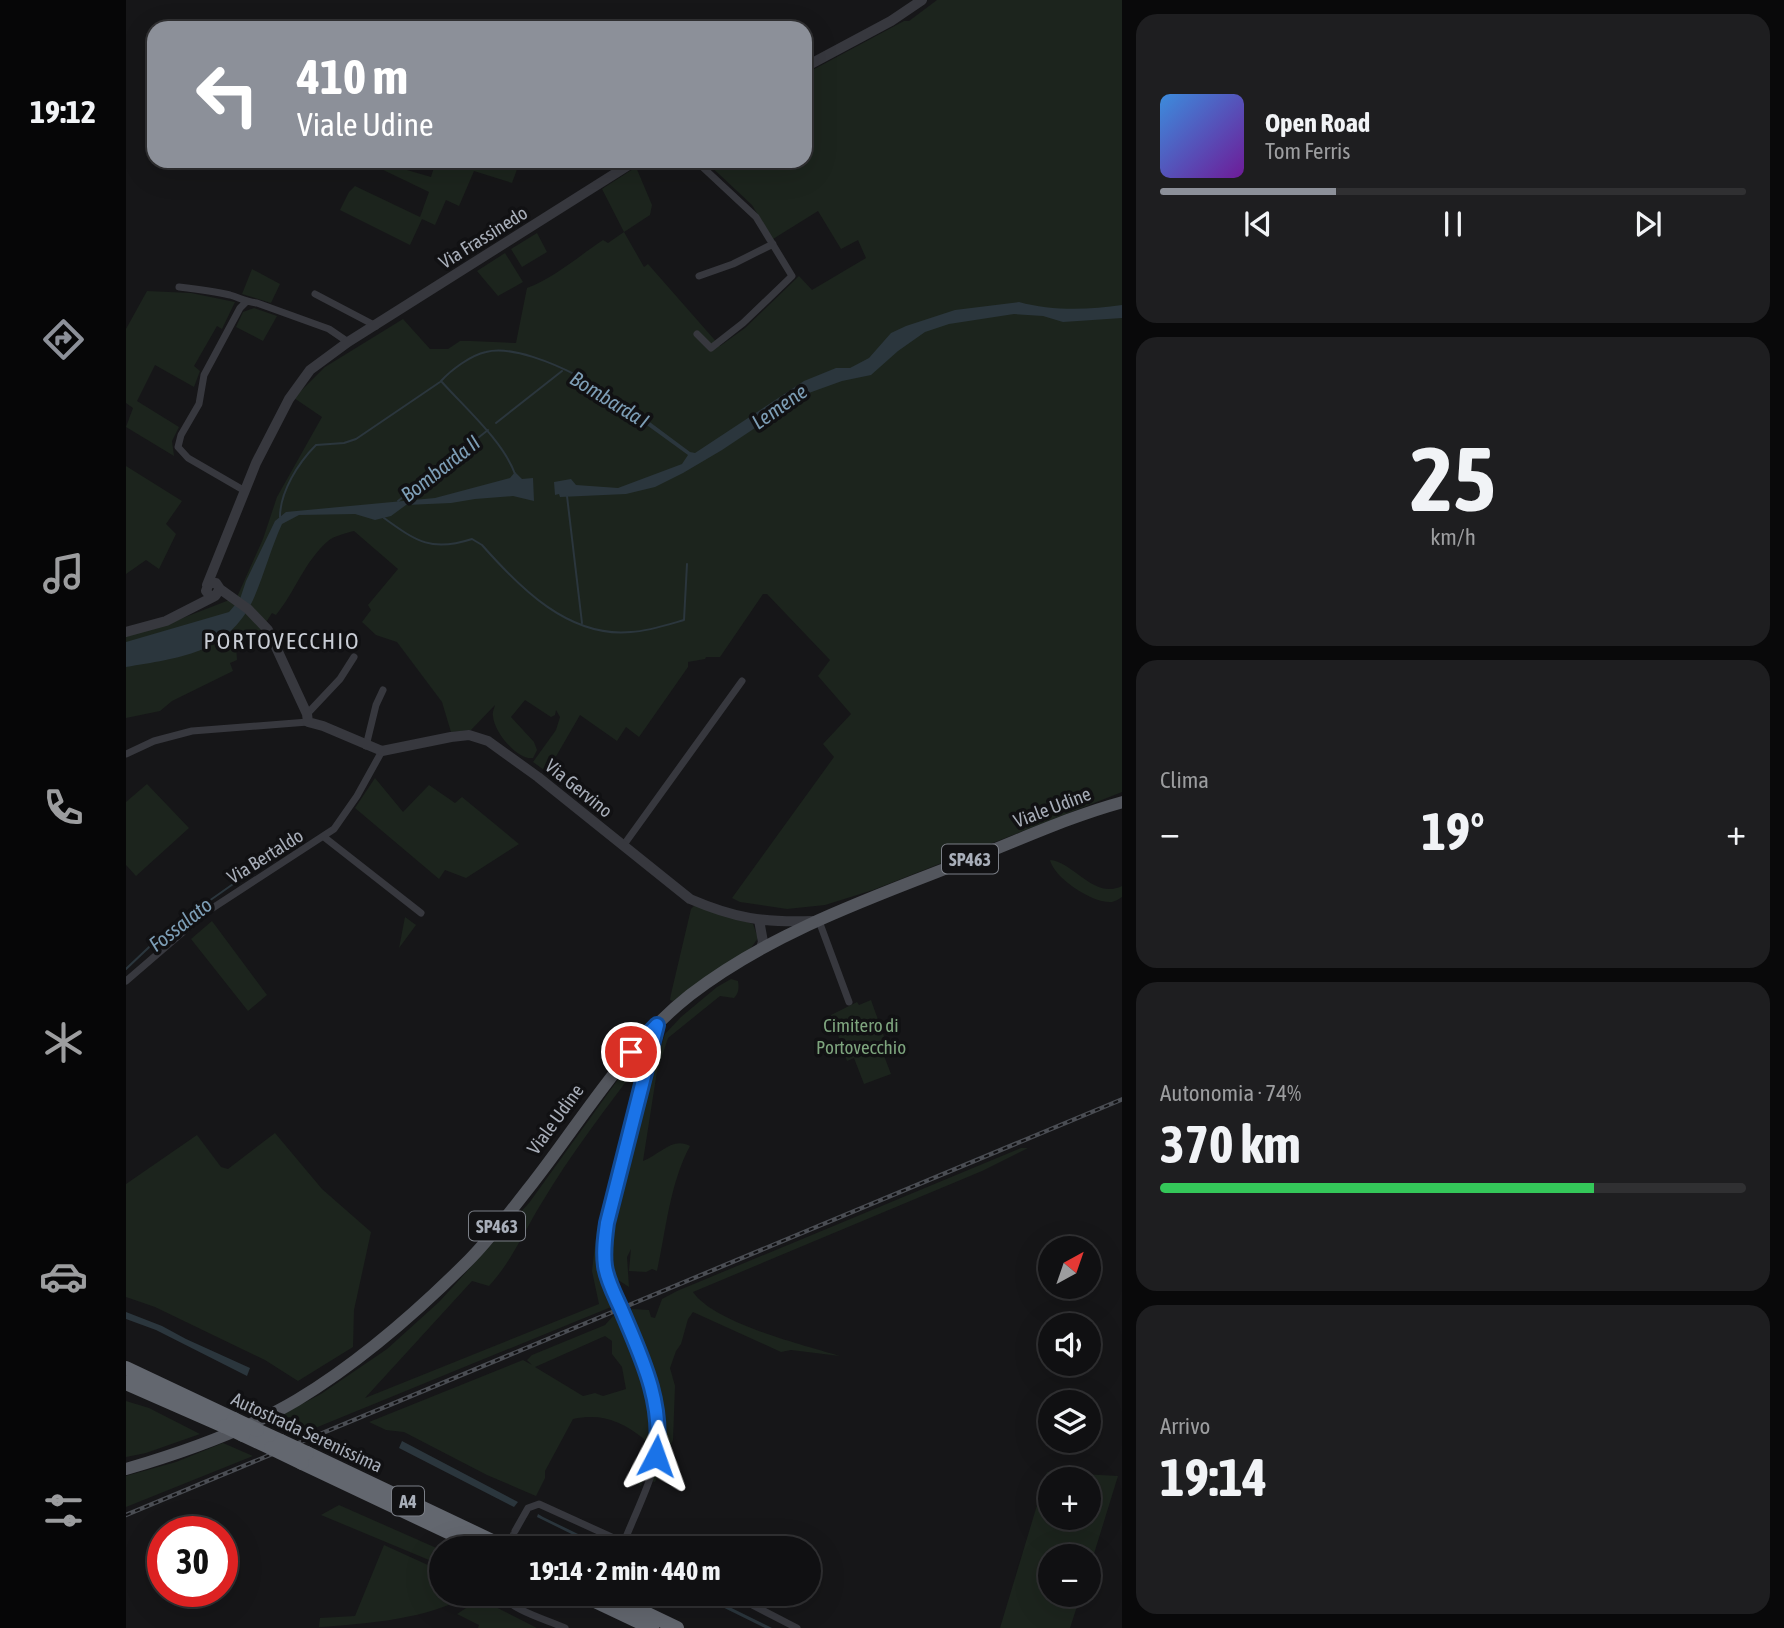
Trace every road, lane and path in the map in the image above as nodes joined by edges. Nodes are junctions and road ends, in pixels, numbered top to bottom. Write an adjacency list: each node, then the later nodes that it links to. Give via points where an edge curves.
1 (922, 0): 2 (street)
2 (812, 63)
3 (624, 168): 10 (street, Via Frassinedo)
4 (704, 168): 5 (street, via 751,211)
5 (773, 244): 6 (street); 11 (street, via 791,278 711,348)
6 (699, 276)
7 (178, 287): 9 (street, via 208,290)
8 (315, 294): 10 (street)
9 (246, 302): 12 (street, via 329,329); 13 (street, via 204,375 199,404 178,447 188,458)
10 (376, 326): 12 (street, Via Frassinedo)
11 (697, 334)
12 (348, 342): 13 (street, Via Frassinedo, via 297,385)
13 (245, 491): 14 (street, Via Frassinedo, via 214,569)
14 (214, 590): 15 (street, via 197,605 156,625); 19 (street, via 235,599 268,630)
15 (126, 632)
16 (354, 657): 19 (street)
17 (742, 681): 25 (street)
18 (383, 690): 20 (street)
19 (308, 718): 20 (street, Via Gervino); 21 (street, via 192,731)
20 (366, 746): 22 (street, Via Gervino)
21 (126, 754)
22 (381, 754): 24 (street, Via Bertaldo, via 334,830); 25 (street, Via Gervino, via 450,737 469,735 488,741)
23 (1122, 802): 28 (main road, Viale Udine / SP463)
24 (324, 837): 26 (street, Via Bertaldo); 30 (street, Via Bertaldo, via 205,913)
25 (623, 846): 27 (street, Via Gervino, via 690,899)
26 (421, 912)
27 (759, 920): 28 (street, Via Gervino); 29 (street)
28 (820, 921): 29 (main road, Viale Udine / SP463); 31 (street)
29 (760, 950): 32 (main road, Viale Udine / SP463, via 690,996)
30 (126, 981)
31 (849, 1002)
32 (657, 1025): 37 (main road, Viale Udine / SP463, via 614,1072 534,1182 471,1258 405,1320 295,1401 220,1437); 42 (street, bridge, via 603,1249 605,1269 649,1378 660,1433)
33 (126, 1368): 35 (highway, Autostrada Serenissima / A4)
34 (126, 1383): 35 (highway, Autostrada Serenissima / A4)
35 (229, 1423): 36 (highway, Autostrada Serenissima / A4, bridge)
36 (305, 1458): 39 (highway, Autostrada Serenissima / A4); 40 (highway, Autostrada Serenissima / A4)
37 (126, 1469)
38 (515, 1531): 41 (street, via 528,1508 539,1504)
39 (458, 1536)
40 (480, 1536)
41 (611, 1536)
42 (626, 1536)
43 (518, 1606): 47 (street)
44 (605, 1606): 48 (highway)
45 (631, 1606): 49 (highway)
46 (754, 1606): 50 (street)
47 (565, 1628)
48 (652, 1628)
49 (677, 1628)
50 (797, 1628)

